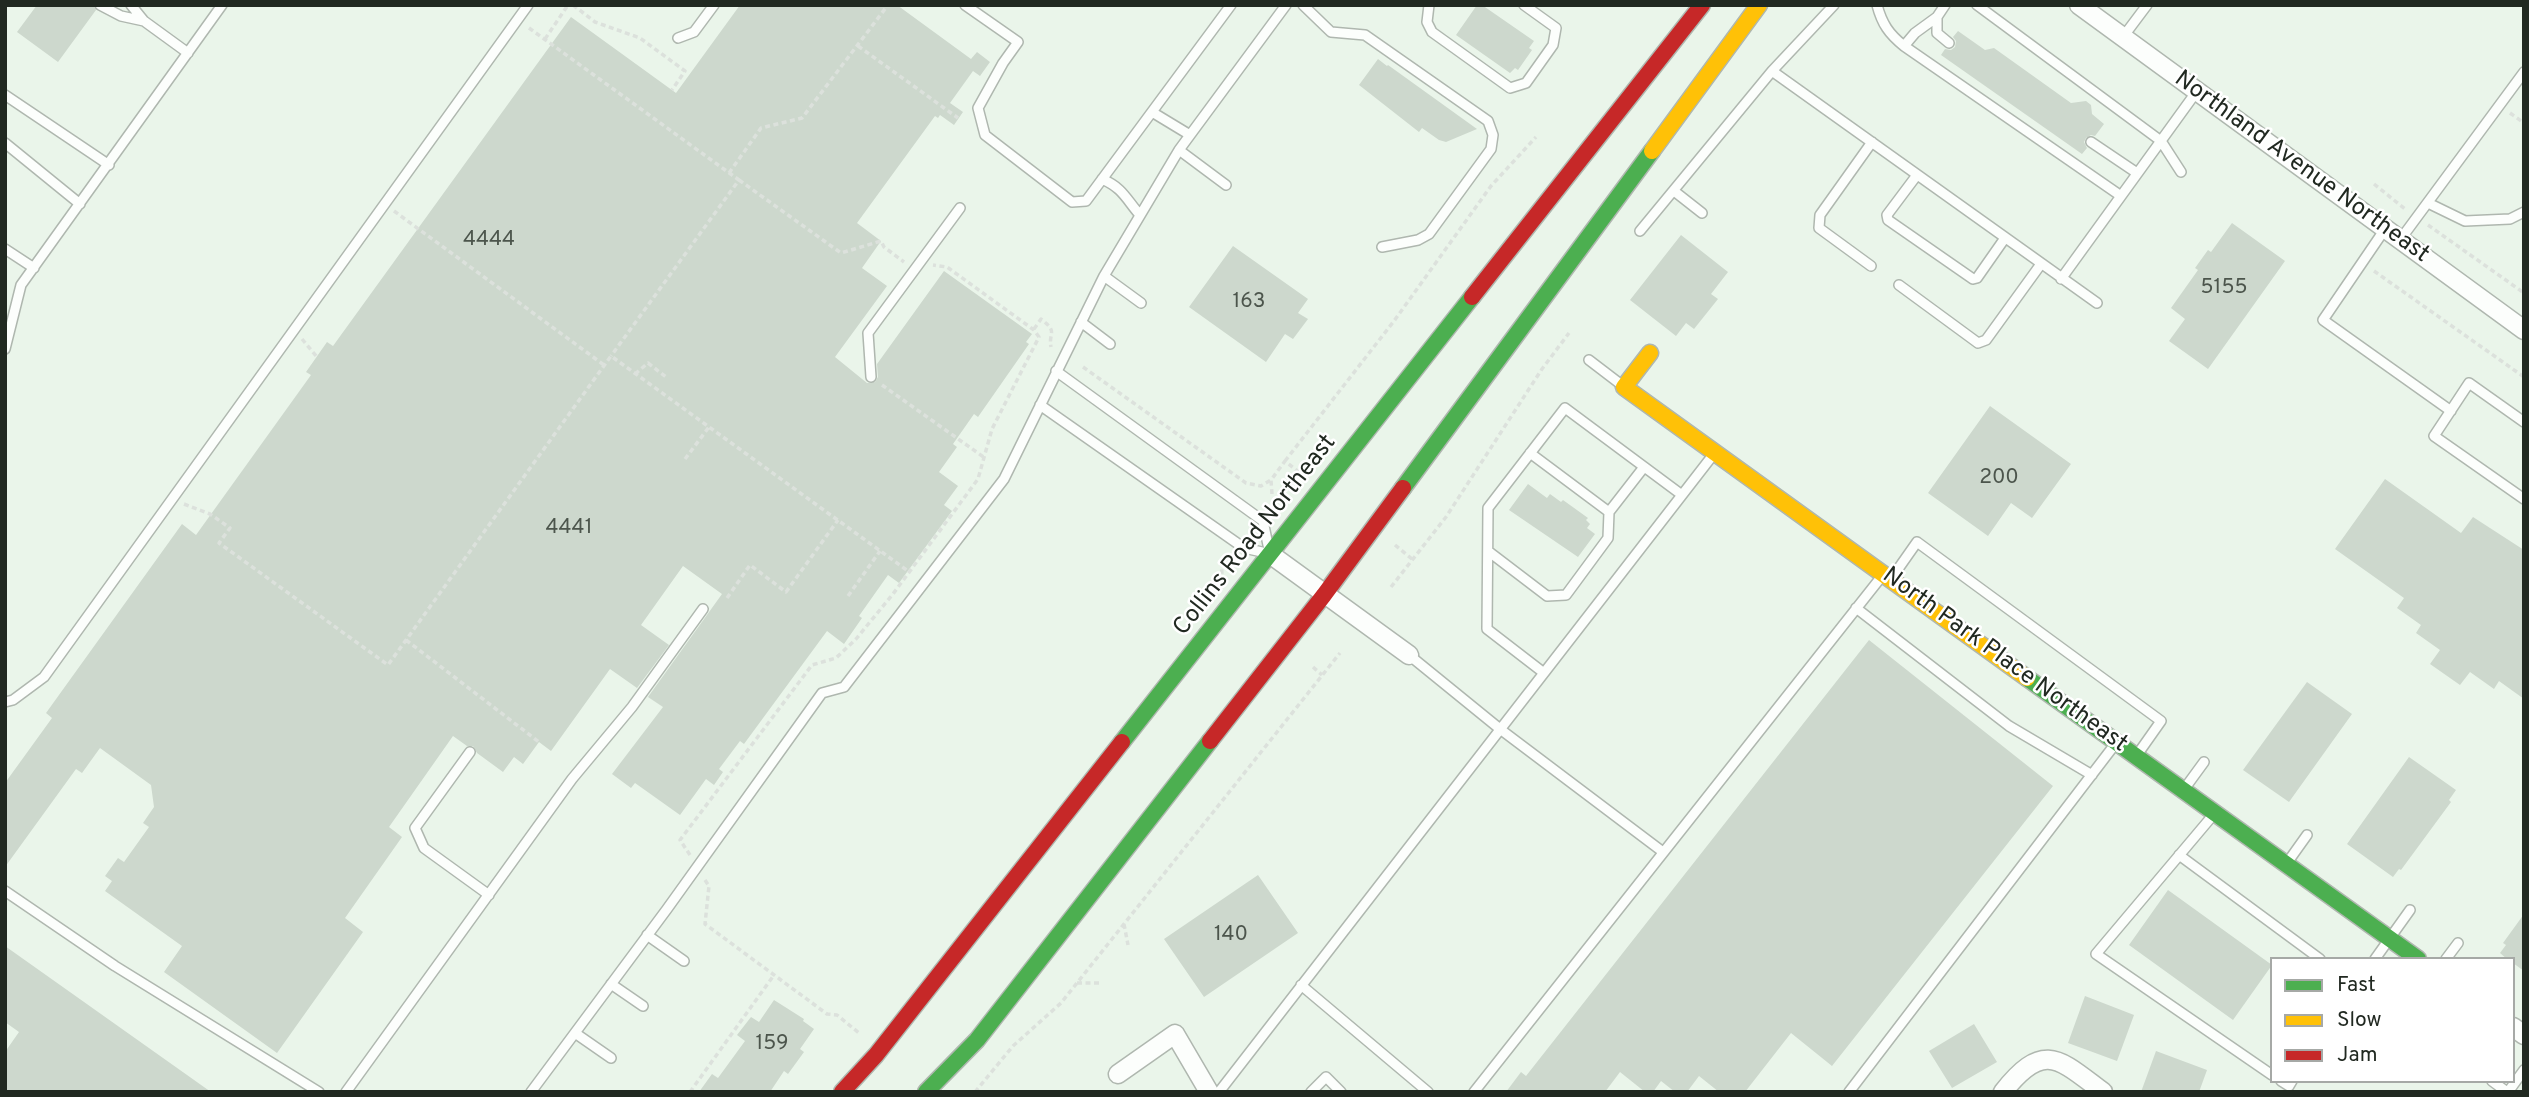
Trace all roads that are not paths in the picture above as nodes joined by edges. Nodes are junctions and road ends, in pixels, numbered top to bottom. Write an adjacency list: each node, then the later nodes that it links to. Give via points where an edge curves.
1 (100, 5): 21 (lane)
2 (131, 5): 21 (lane)
3 (222, 5): 26 (lane)
4 (528, 5): 92 (lane, via 44,677)
5 (715, 5): 22 (lane, via 694,32)
6 (965, 5): 42 (lane, via 1018,42 978,108 985,135 1072,202 1086,201)
7 (1231, 5): 31 (lane)
8 (1286, 5): 32 (lane)
9 (1303, 5): 56 (lane, via 1331,32 1366,34 1488,121 1493,135 1491,149 1429,234)
10 (1524, 5): 19 (lane, via 1556,28 1553,45 1526,83 1510,88 1432,32)
11 (1702, 5): 85 (main road, Collins Road Northeast)
12 (1759, 5): 87 (main road)
13 (1834, 5): 27 (lane)
14 (1877, 5): 25 (lane, via 1885,28)
15 (1945, 5): 20 (lane)
16 (1977, 5): 33 (lane)
17 (2079, 5): 23 (street, Northland Avenue Northeast)
18 (2147, 5): 23 (lane)
19 (1427, 6)
20 (1937, 17): 24 (lane, via 1937,33); 25 (lane)
21 (144, 21): 26 (lane)
22 (678, 37)
23 (2123, 37): 29 (street, Northland Avenue Northeast)
24 (1949, 43)
25 (1904, 46): 45 (lane)
26 (188, 53): 38 (lane)
27 (1772, 71): 34 (lane); 44 (lane)
28 (2524, 72): 46 (lane)
29 (2197, 91): 33 (lane); 52 (street, Northland Avenue Northeast)
30 (5, 95): 38 (lane)
31 (1152, 112): 32 (lane); 42 (lane)
32 (1189, 135): 37 (lane)
33 (2161, 141): 39 (lane); 40 (lane)
34 (1872, 142): 41 (lane); 59 (lane, via 1820,215 1819,228)
35 (2091, 142): 40 (lane)
36 (5, 143): 47 (lane)
37 (1179, 150): 43 (lane); 51 (lane)
38 (109, 165): 47 (lane)
39 (2181, 172)
40 (2137, 173): 45 (lane)
41 (1917, 174): 54 (lane); 54 (lane, via 1887,215 1888,220 1973,279)
42 (1102, 179): 51 (lane, via 1125,193)
43 (1226, 185)
44 (1674, 191): 50 (lane); 53 (lane)
45 (2121, 196): 62 (lane)
46 (2428, 203): 49 (lane, via 2465,221 2510,219); 55 (lane)
47 (80, 204): 60 (lane)
48 (960, 208): 73 (lane, via 868,333)
49 (2524, 212)
50 (1702, 213)
51 (1140, 215): 61 (lane)
52 (2385, 229): 55 (street, Northland Avenue Northeast); 76 (lane, via 2323,320)
53 (1640, 231)
54 (2005, 238): 58 (lane)
55 (2400, 240): 67 (street, Northland Avenue Northeast)
56 (1382, 247)
57 (5, 250): 60 (lane)
58 (2041, 264): 62 (lane); 63 (lane, via 1986,340 1978,343)
59 (1871, 266)
60 (34, 268): 69 (lane, via 21,285)
61 (1104, 276): 64 (lane); 66 (lane)
62 (2061, 279): 65 (lane)
63 (1899, 285)
64 (1142, 303)
65 (2097, 303)
66 (1081, 322): 68 (lane); 72 (lane)
67 (2524, 330)
68 (1110, 344)
69 (5, 349)
70 (1650, 353): 74 (main road)
71 (1589, 360): 74 (lane)
72 (1056, 371): 75 (lane); 85 (lane, via 1263,521)
73 (871, 377)
74 (1624, 387): 79 (main road, North Park Place Northeast)
75 (1040, 405): 85 (lane, via 1244,548); 108 (lane, via 1004,479 844,687 822,693)
76 (2451, 411): 77 (lane, via 2469,383); 82 (lane, via 2434,436)
77 (2524, 422)
78 (1530, 453): 80 (lane, via 1565,408); 83 (lane); 84 (lane, via 1488,508)
79 (1714, 453): 81 (lane); 86 (main road, North Park Place Northeast)
80 (1644, 467): 81 (lane); 83 (lane)
81 (1682, 495): 91 (lane)
82 (2524, 499)
83 (1609, 512): 84 (lane, via 1608,538 1566,595 1547,596)
84 (1488, 551): 91 (lane, via 1487,629)
85 (1270, 554): 87 (street); 126 (main road, Collins Road Northeast, via 876,1055)
86 (1887, 577): 88 (lane); 94 (main road, North Park Place Northeast); 96 (lane, via 1917,542 2161,722)
87 (1324, 595): 90 (street); 127 (main road, via 977,1040)
88 (1856, 608): 98 (lane, via 2009,726); 102 (lane)
89 (703, 609): 106 (lane)
90 (1409, 655): 93 (lane)
91 (1544, 673): 93 (lane)
92 (5, 702)
93 (1500, 729): 102 (lane); 117 (lane)
94 (2117, 742): 96 (main road, North Park Place Northeast); 98 (lane)
95 (470, 752): 106 (lane, via 415,828 424,848)
96 (2137, 756): 99 (main road, North Park Place Northeast)
97 (2204, 762): 99 (lane)
98 (2092, 775): 134 (lane)
99 (2183, 790): 100 (main road, North Park Place Northeast)
100 (2215, 812): 103 (lane); 104 (main road, North Park Place Northeast)
101 (2307, 835): 104 (lane)
102 (1663, 852): 133 (lane)
103 (2179, 855): 111 (lane); 122 (lane, via 2096,954)
104 (2286, 864): 109 (main road, North Park Place Northeast)
105 (5, 891): 123 (lane, via 115,966)
106 (489, 895): 124 (lane)
107 (2410, 910): 109 (lane)
108 (647, 935): 115 (lane); 116 (lane)
109 (2389, 938): 112 (lane); 113 (main road, North Park Place Northeast)
110 (2458, 943): 114 (lane)
111 (2317, 957)
112 (2376, 957)
113 (2415, 957)
114 (2448, 957)
115 (684, 961)
116 (611, 984): 118 (lane); 119 (lane)
117 (1301, 985): 129 (lane); 132 (lane)
118 (643, 1006)
119 (575, 1033): 120 (lane); 125 (lane)
120 (611, 1058)
121 (1118, 1074): 128 (street, via 1175,1034)
122 (2270, 1074)
123 (319, 1092)
124 (346, 1092)
125 (531, 1092)
126 (842, 1092)
127 (926, 1092)
128 (1209, 1092)
129 (1219, 1092)
130 (1311, 1092): 131 (lane, via 1326,1077)
131 (1341, 1092)
132 (1428, 1092)
133 (1474, 1092)
134 (1849, 1092)
135 (2003, 1092): 136 (street, via 2018,1073 2040,1059 2061,1060)
136 (2103, 1092)

